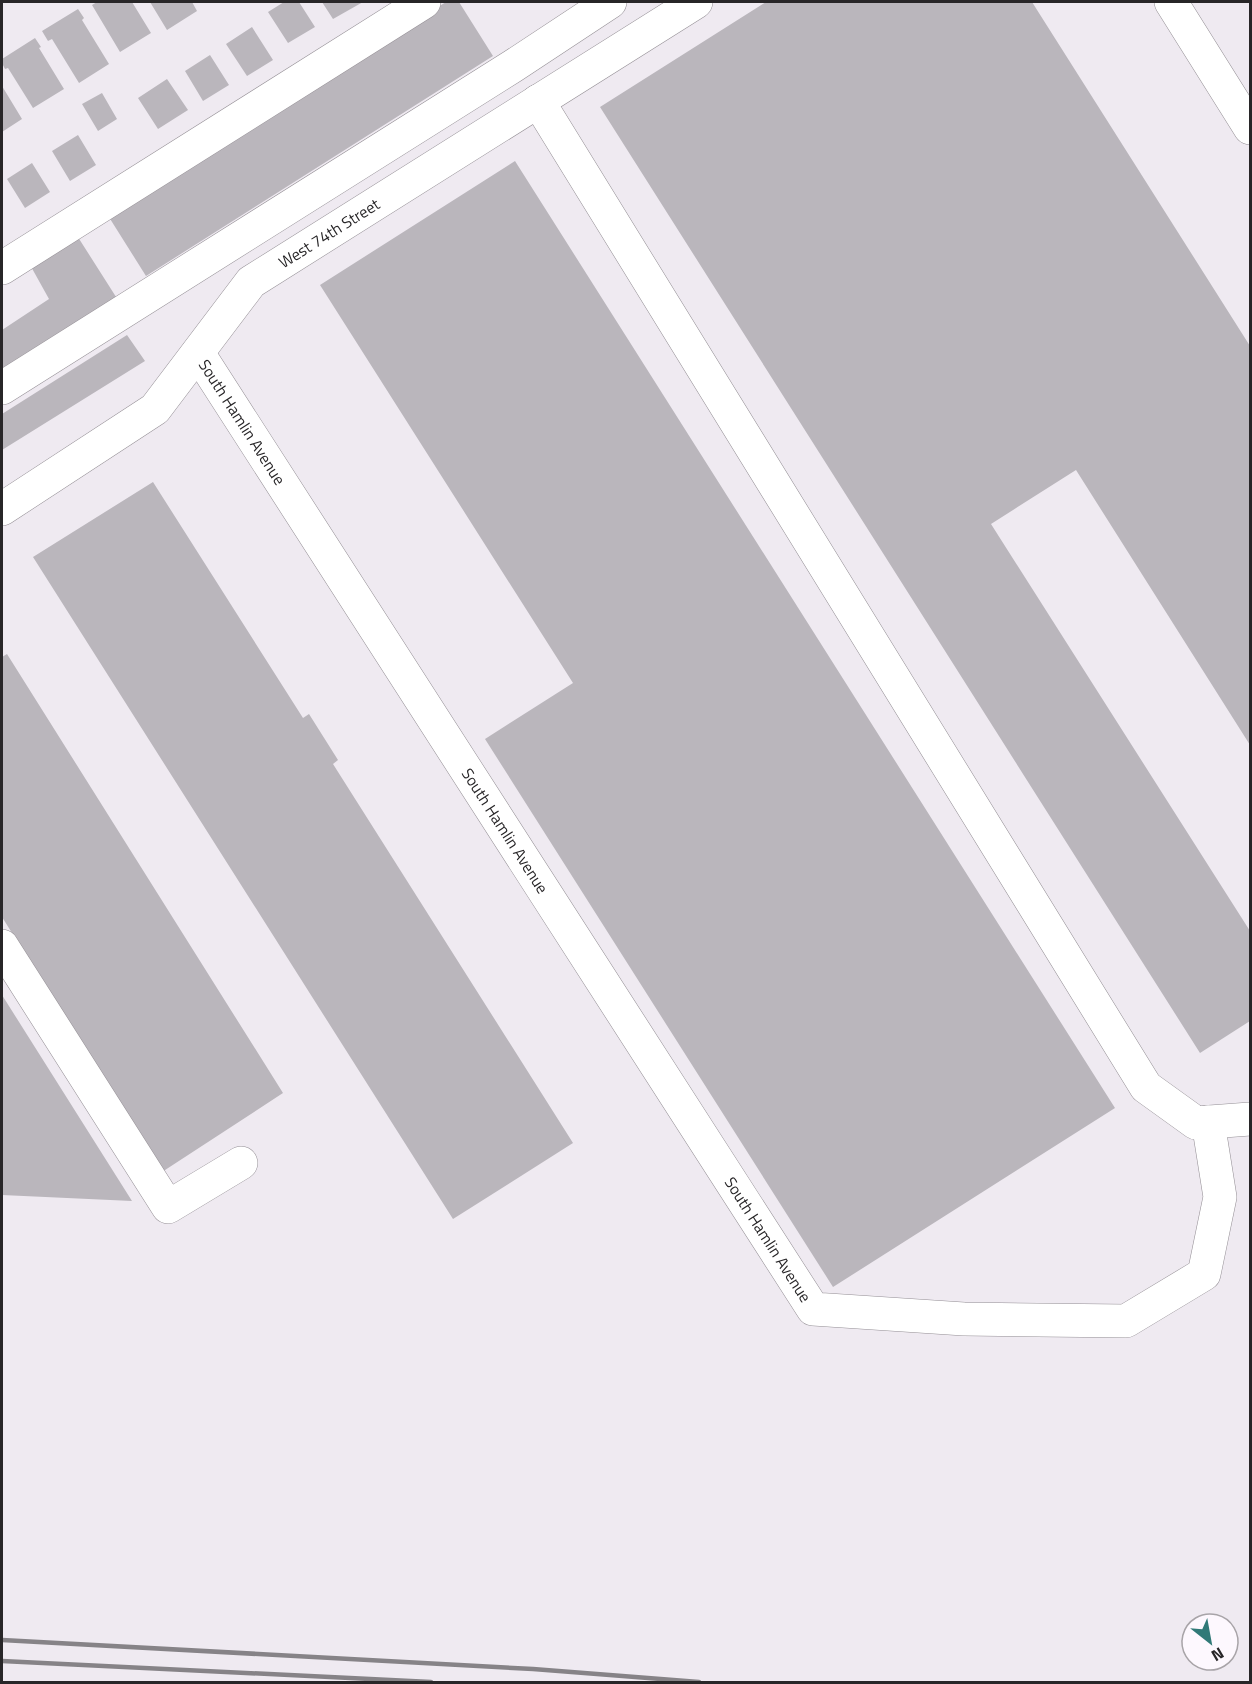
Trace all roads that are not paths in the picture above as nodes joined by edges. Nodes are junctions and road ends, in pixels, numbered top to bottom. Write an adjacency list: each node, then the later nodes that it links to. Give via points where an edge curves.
1 (424, 2): 7 (street)
2 (610, 2): 9 (street)
3 (696, 2): 5 (street, West 74th Street)
4 (1171, 2): 6 (street)
5 (538, 101): 8 (street, West 74th Street, via 251,282); 13 (street, via 1146,1087 1196,1123)
6 (1250, 126)
7 (2, 268)
8 (198, 352): 10 (street, West 74th Street, via 155,409); 13 (street, South Hamlin Avenue, via 813,1309 964,1319 1126,1321 1204,1274 1220,1197)
9 (2, 388)
10 (2, 509)
11 (2, 946): 14 (street, via 168,1207)
12 (1251, 1119): 13 (street)
13 (1208, 1122)
14 (241, 1163)

